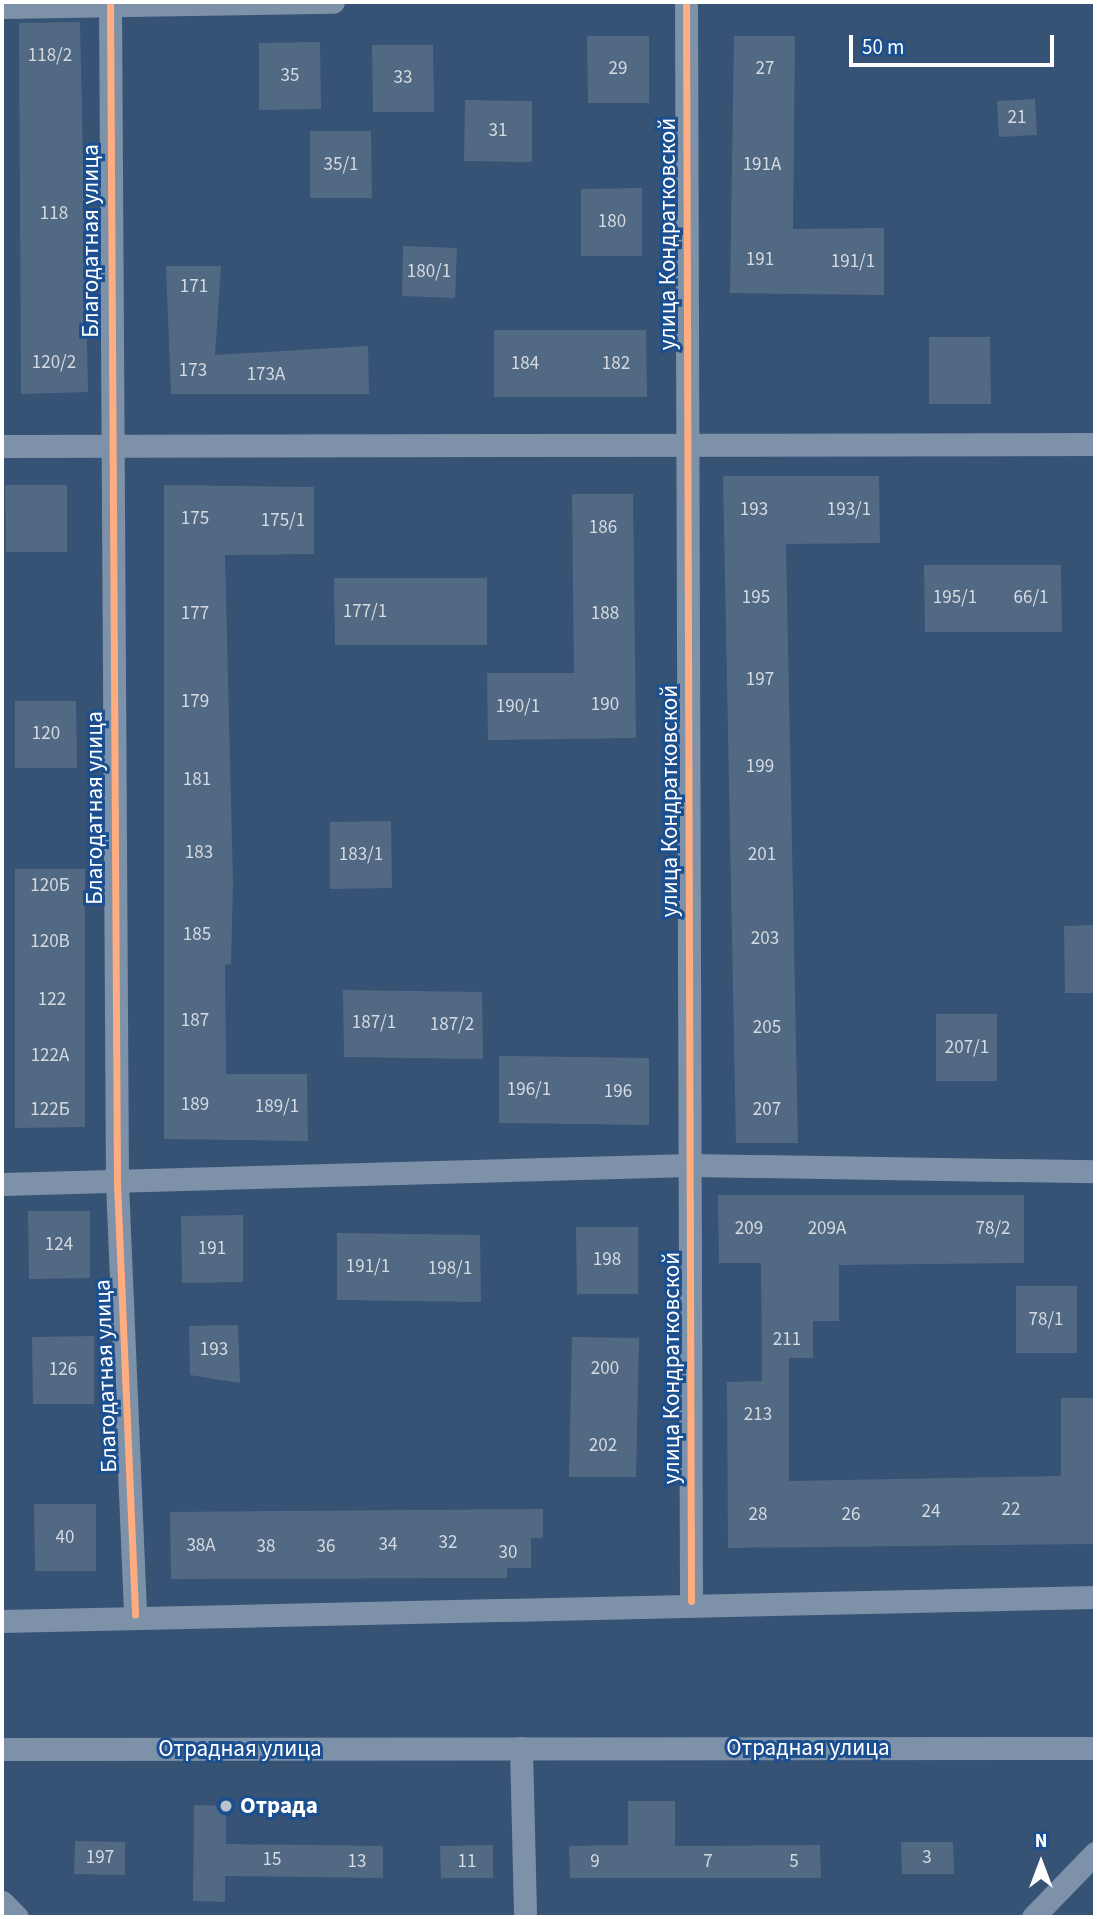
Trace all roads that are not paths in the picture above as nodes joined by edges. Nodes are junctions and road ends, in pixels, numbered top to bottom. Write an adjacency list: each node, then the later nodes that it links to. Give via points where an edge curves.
1 (333, 2): 3 (street)
2 (686, 2): 5 (street, улица Кондратковской)
3 (110, 4): 4 (street); 6 (street, Благодатная улица)
4 (2, 7)
5 (688, 440): 6 (street); 7 (street); 9 (street, улица Кондратковской)
6 (111, 444): 8 (street); 11 (street, Благодатная улица)
7 (1095, 444)
8 (2, 446)
9 (691, 1165): 10 (street); 11 (street); 14 (street, улица Кондратковской)
10 (1095, 1171)
11 (117, 1183): 12 (street); 15 (street, Благодатная улица)
12 (2, 1184)
13 (1095, 1597): 14 (street)
14 (691, 1601): 15 (street)
15 (135, 1615): 16 (street)
16 (2, 1621)
17 (521, 1748): 18 (street, Отрадная улица); 19 (street, Отрадная улица); 23 (street)
18 (1095, 1748)
19 (2, 1749)
20 (1095, 1853): 24 (street)
21 (2, 1902): 22 (street)
22 (18, 1917)
23 (525, 1917)
24 (1033, 1917)

